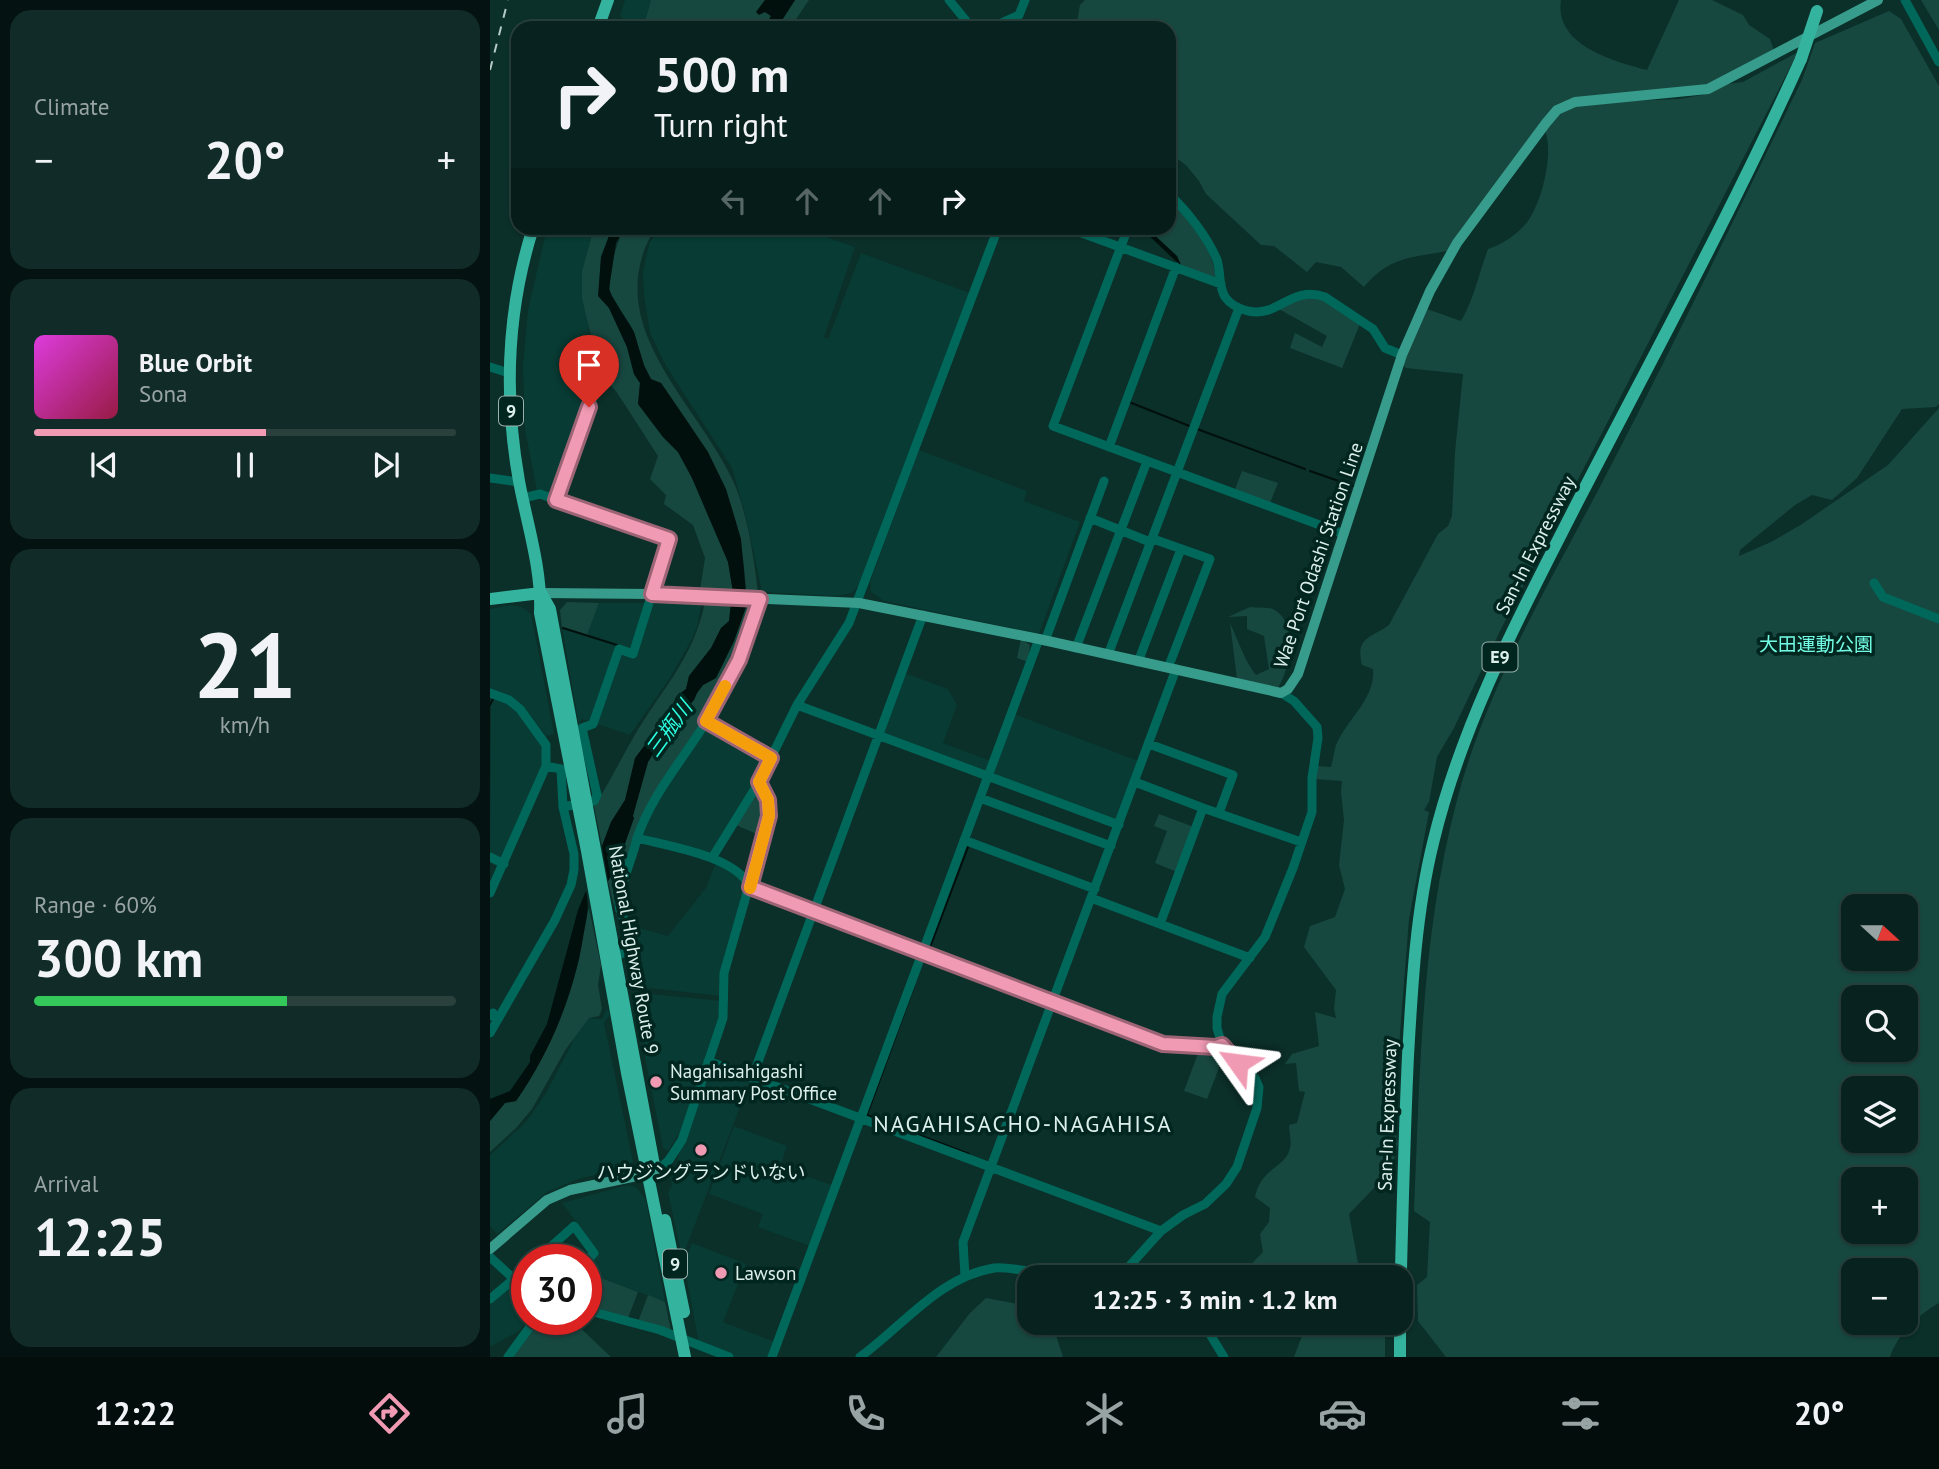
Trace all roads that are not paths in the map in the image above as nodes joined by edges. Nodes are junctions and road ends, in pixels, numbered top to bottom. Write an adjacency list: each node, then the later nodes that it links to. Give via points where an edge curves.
1 (608, 0): 7 (highway)
2 (949, 0): 8 (street)
3 (1025, 0): 9 (street, via 1019,15)
4 (1878, 0): 20 (main road, Wae Port Odashi Station Line, via 1708,89 1575,102 1557,110 1457,243)
5 (1905, 0): 10 (street)
6 (1819, 6): 99 (highway, San-In Expressway / E9, bridge, via 1801,59 1742,185 1487,684 1447,790 1427,871 1415,955)
7 (600, 21)
8 (966, 21)
9 (1006, 21)
10 (1939, 61)
11 (1176, 201): 18 (street, via 1217,260)
12 (531, 235): 22 (highway, National Highway Route 9 / 9, via 514,311)
13 (995, 235): 42 (street)
14 (1088, 235): 16 (street)
15 (1125, 235): 16 (street)
16 (1121, 247): 17 (street); 24 (street, via 1053,426)
17 (1176, 267): 18 (street); 24 (street)
18 (1221, 284): 19 (street, via 1225,297)
19 (1239, 308): 20 (street, via 1263,312 1288,299 1325,296 1373,329 1385,348); 26 (street)
20 (1402, 355): 34 (main road, Wae Port Odashi Station Line)
21 (490, 367): 22 (street)
22 (509, 373): 29 (highway, National Highway Route 9 / 9)
23 (596, 390): 31 (street)
24 (1109, 447): 26 (street)
25 (1146, 464): 33 (street)
26 (1177, 471): 34 (street); 35 (street)
27 (490, 478): 29 (street)
28 (1104, 481): 32 (street)
29 (519, 482): 30 (highway, National Highway Route 9 / 9)
30 (523, 498): 31 (street, via 540,494); 38 (highway, National Highway Route 9 / 9)
31 (556, 500): 39 (street, via 669,539)
32 (1090, 518): 33 (street); 45 (street)
33 (1120, 530): 35 (street); 46 (street)
34 (1344, 534): 51 (main road, Wae Port Odashi Station Line, via 1298,674)
35 (1150, 542): 36 (street); 47 (street)
36 (1181, 549): 48 (street); 49 (street, via 1210,559)
37 (1874, 583): 44 (street, via 1883,597)
38 (541, 593): 39 (main road, Wae Port Odashi Station Line); 40 (highway); 55 (highway, National Highway Route 9 / 9, via 550,609)
39 (652, 594): 41 (main road, Wae Port Odashi Station Line); 64 (street, via 633,654 619,649 593,724 582,728 597,795 594,801)
40 (490, 599)
41 (757, 599): 42 (main road, Wae Port Odashi Station Line); 53 (street, via 739,660)
42 (859, 603): 43 (main road, Wae Port Odashi Station Line); 52 (street)
43 (923, 615): 45 (main road, Wae Port Odashi Station Line); 54 (street)
44 (1939, 619)
45 (1042, 640): 46 (main road, Wae Port Odashi Station Line); 60 (street)
46 (1076, 649): 47 (main road, Wae Port Odashi Station Line)
47 (1108, 655): 48 (main road, Wae Port Odashi Station Line)
48 (1138, 662): 49 (main road, Wae Port Odashi Station Line)
49 (1172, 669): 51 (main road, Wae Port Odashi Station Line); 56 (street)
50 (490, 693): 57 (street, via 515,704)
51 (1281, 693): 71 (street, via 1317,727 1312,812)
52 (797, 705): 54 (street); 58 (street)
53 (706, 721): 58 (street); 69 (street, via 654,797)
54 (879, 735): 60 (street); 79 (street)
55 (570, 740): 57 (street); 64 (highway, National Highway Route 9 / 9)
56 (1149, 744): 62 (street); 67 (street, via 1233,775)
57 (546, 745): 59 (street)
58 (771, 758): 61 (street)
59 (547, 766): 65 (street, via 561,769); 75 (street)
60 (988, 777): 63 (street); 68 (street)
61 (759, 782): 74 (street); 76 (street, via 768,800 769,816)
62 (1135, 782): 66 (street); 68 (street)
63 (980, 798): 70 (street); 72 (street)
64 (582, 803): 65 (street); 81 (highway, National Highway Route 9 / 9, via 587,851); 81 (highway, National Highway Route 9 / 9, via 591,826 612,935)
65 (563, 807): 85 (street, via 574,854 571,885 555,920)
66 (1203, 808): 67 (street); 80 (street)
67 (1219, 813): 71 (street)
68 (1119, 825): 72 (street)
69 (637, 838): 74 (street); 81 (street, via 618,904 634,943 625,954)
70 (964, 840): 78 (street); 82 (street)
71 (1301, 842): 83 (street, via 1265,937)
72 (1111, 846): 78 (street)
73 (490, 857): 75 (street)
74 (712, 858): 76 (street)
75 (504, 864): 77 (street)
76 (750, 887): 79 (street); 88 (street, via 724,973 725,1012)
77 (490, 893)
78 (1093, 894): 80 (street); 84 (street)
79 (813, 913): 82 (street); 89 (street)
80 (1160, 924): 83 (street)
81 (611, 953): 92 (highway, National Highway Route 9 / 9)
82 (921, 953): 84 (street); 90 (street)
83 (1250, 958): 87 (street, via 1218,1006)
84 (1052, 1004): 87 (street, via 1163,1044); 91 (street)
85 (493, 1014): 86 (street)
86 (490, 1033)
87 (1222, 1045): 93 (street, via 1259,1087 1249,1133 1226,1184 1205,1205)
88 (708, 1061): 89 (street); 92 (street, via 682,1140)
89 (752, 1078): 90 (street)
90 (860, 1118): 91 (street); 114 (street)
91 (991, 1167): 93 (street); 101 (street, via 963,1242)
92 (652, 1173): 96 (main road, via 570,1189 547,1200); 109 (highway, National Highway Route 9 / 9)
93 (1161, 1231): 98 (street)
94 (554, 1244): 95 (street, via 574,1226)
95 (587, 1244)
96 (490, 1249)
97 (490, 1257): 102 (street)
98 (1133, 1265)
99 (1401, 1265)
100 (1017, 1270): 101 (street, via 996,1268)
101 (965, 1276): 115 (street, via 942,1289)
102 (511, 1277)
103 (511, 1282): 104 (street)
104 (490, 1299)
105 (602, 1314): 109 (street)
106 (522, 1335): 110 (street)
107 (1210, 1335): 116 (street)
108 (1400, 1335): 117 (highway)
109 (686, 1340): 111 (highway, National Highway Route 9 / 9); 112 (highway, National Highway Route 9 / 9); 113 (street)
110 (508, 1357)
111 (685, 1357)
112 (693, 1357)
113 (729, 1357)
114 (772, 1357)
115 (860, 1357)
116 (1224, 1357)
117 (1400, 1357)

